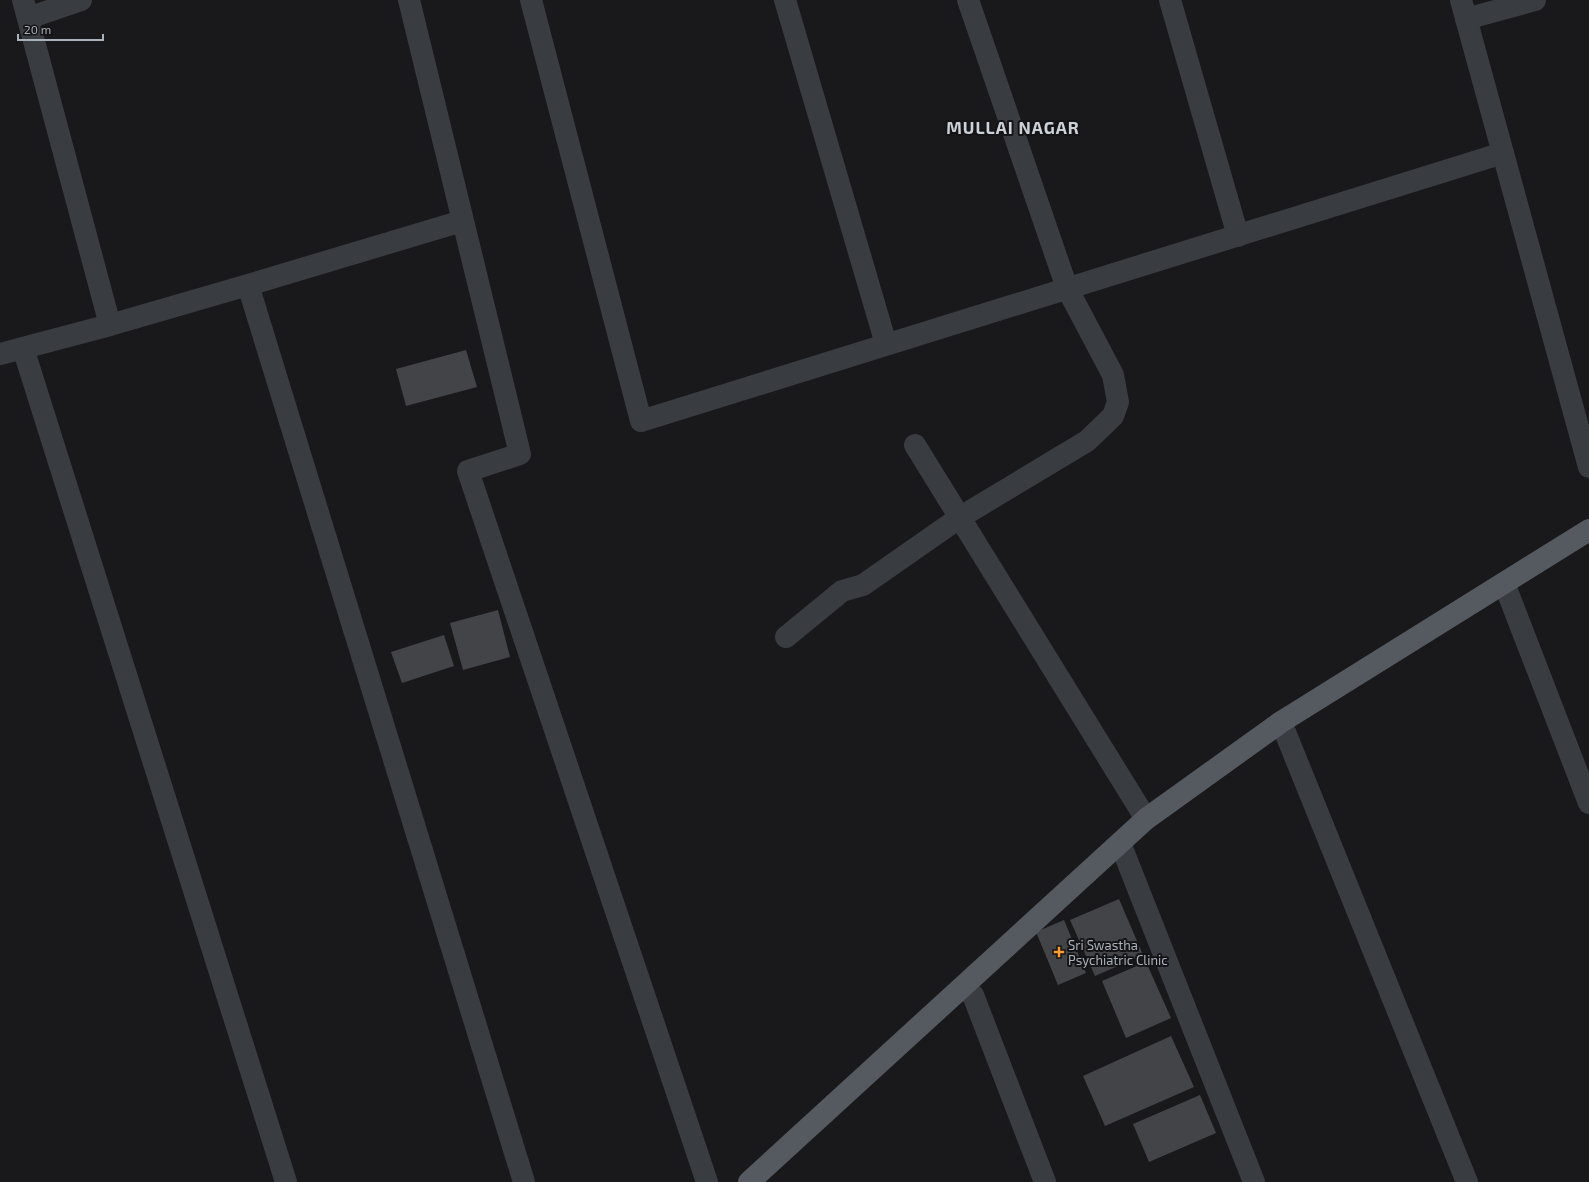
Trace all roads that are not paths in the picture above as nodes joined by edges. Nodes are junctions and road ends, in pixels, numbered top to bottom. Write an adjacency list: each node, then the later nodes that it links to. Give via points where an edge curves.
1 (81, 0): 8 (street)
2 (409, 0): 11 (street)
3 (531, 0): 16 (street, via 640,421)
4 (785, 0): 16 (street)
5 (968, 0): 14 (street)
6 (1170, 0): 12 (street)
7 (1535, 0): 9 (street)
8 (26, 9): 15 (street)
9 (1464, 9): 10 (street)
10 (1503, 153): 12 (street); 20 (street)
11 (462, 220): 13 (street); 32 (street, via 520,454 468,471)
12 (1238, 236): 14 (street)
13 (248, 285): 15 (street); 31 (street)
14 (1067, 288): 16 (street); 21 (street, via 1113,374 1118,402 1113,416 1087,441)
15 (110, 325): 17 (street)
16 (886, 344)
17 (23, 348): 18 (street); 30 (street)
18 (0, 354)
19 (914, 445): 21 (street)
20 (1589, 467)
21 (959, 518): 24 (street, via 863,584 842,591); 27 (street)
22 (1589, 530): 23 (main road)
23 (1504, 583): 25 (main road); 26 (street)
24 (786, 636)
25 (1281, 722): 27 (main road); 36 (street)
26 (1589, 804)
27 (1146, 819): 28 (main road)
28 (1120, 843): 29 (main road); 35 (street)
29 (962, 988): 33 (main road); 34 (street, via 973,995)
30 (286, 1182)
31 (524, 1182)
32 (707, 1182)
33 (749, 1182)
34 (1045, 1182)
35 (1254, 1182)
36 (1467, 1182)

